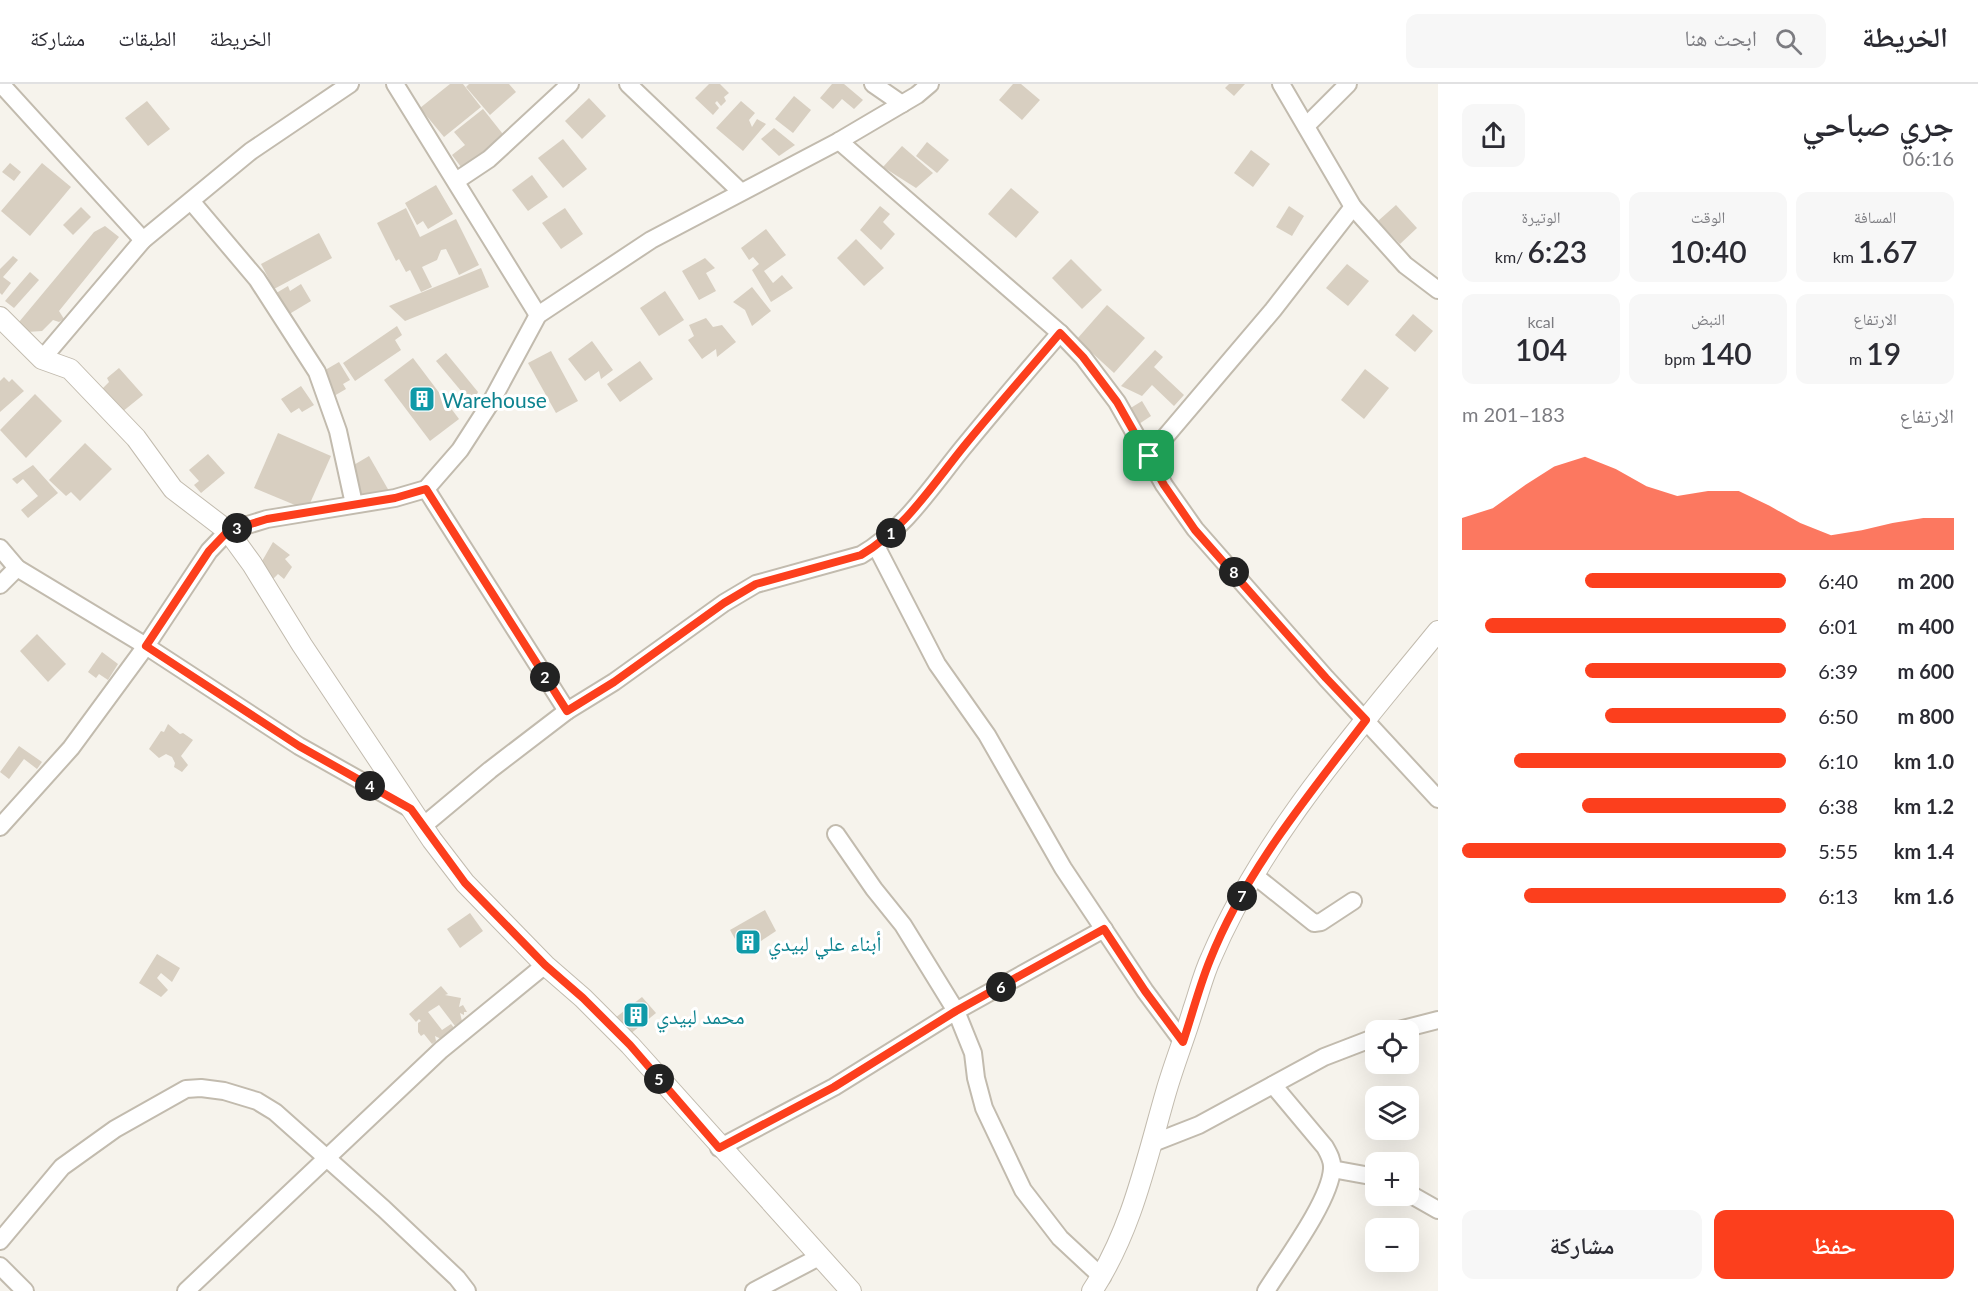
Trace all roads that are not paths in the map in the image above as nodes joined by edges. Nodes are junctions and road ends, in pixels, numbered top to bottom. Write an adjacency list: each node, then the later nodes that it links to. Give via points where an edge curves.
1 (1, 84): 17 (street)
2 (350, 84): 15 (street, via 251,151)
3 (395, 84): 13 (street)
4 (570, 84): 13 (street, via 489,159)
5 (628, 84): 14 (street)
6 (873, 84): 10 (street)
7 (930, 84): 10 (street)
8 (1281, 84): 11 (street)
9 (1348, 84): 11 (street)
10 (902, 104): 12 (street)
11 (1306, 126): 16 (street)
12 (839, 141): 14 (street); 21 (street)
13 (456, 181): 19 (street)
14 (740, 191): 19 (street, via 651,240)
15 (191, 201): 17 (street); 25 (street, via 257,279 317,372 338,431)
16 (1353, 207): 18 (street, via 1405,265); 23 (street, via 1273,310)
17 (143, 240): 22 (street)
18 (1438, 290)
19 (538, 315): 24 (street, via 491,402 460,450)
20 (0, 317): 22 (street)
21 (1060, 333): 23 (street, via 1117,402); 27 (street, via 930,489)
22 (42, 359): 26 (street, via 70,369 136,438 173,489)
23 (1149, 456): 34 (street, via 1195,530)
24 (426, 489): 25 (street); 33 (street)
25 (354, 504): 26 (street, via 267,519)
26 (228, 531): 32 (street, via 209,551); 36 (street)
27 (876, 546): 33 (street, via 861,555 756,584); 42 (street, via 937,664 987,735 1063,868)
28 (0, 548): 29 (street)
29 (17, 568): 30 (street); 32 (street)
30 (0, 585)
31 (1438, 631): 34 (street)
32 (146, 646): 36 (street, via 299,746); 38 (street, via 71,748)
33 (567, 711): 37 (street)
34 (1366, 720): 35 (street); 40 (street, via 1308,795)
35 (1438, 799)
36 (411, 809): 37 (street)
37 (423, 826): 43 (street, via 465,883)
38 (0, 827)
39 (836, 834): 44 (street, via 903,924)
40 (1254, 875): 41 (street, via 1314,923); 48 (street, via 1210,960)
41 (1353, 901)
42 (1104, 929): 44 (street); 48 (street)
43 (545, 965): 51 (street, via 630,1045); 52 (street, via 441,1050)
44 (956, 1011): 51 (street, via 834,1087); 60 (street, via 973,1053 984,1108 1023,1190)
45 (1438, 1020): 46 (street)
46 (1419, 1025)
47 (1365, 1041): 49 (street, via 1324,1057)
48 (1183, 1042): 50 (street)
49 (1273, 1085): 50 (street, via 1199,1125); 53 (street, via 1325,1147)
50 (1153, 1143): 60 (street, via 1139,1194)
51 (719, 1148): 58 (street)
52 (326, 1158): 57 (street, via 257,1101 224,1091 186,1089 115,1128 62,1167); 62 (street); 63 (street)
53 (1332, 1168): 54 (street); 66 (street, via 1318,1206)
54 (1365, 1175)
55 (1419, 1199): 56 (street)
56 (1438, 1210)
57 (0, 1241)
58 (819, 1257): 64 (street); 65 (street)
59 (0, 1266): 61 (street)
60 (1097, 1284)
61 (25, 1291)
62 (186, 1291)
63 (467, 1291)
64 (754, 1291)
65 (850, 1291)
66 (1266, 1291)

